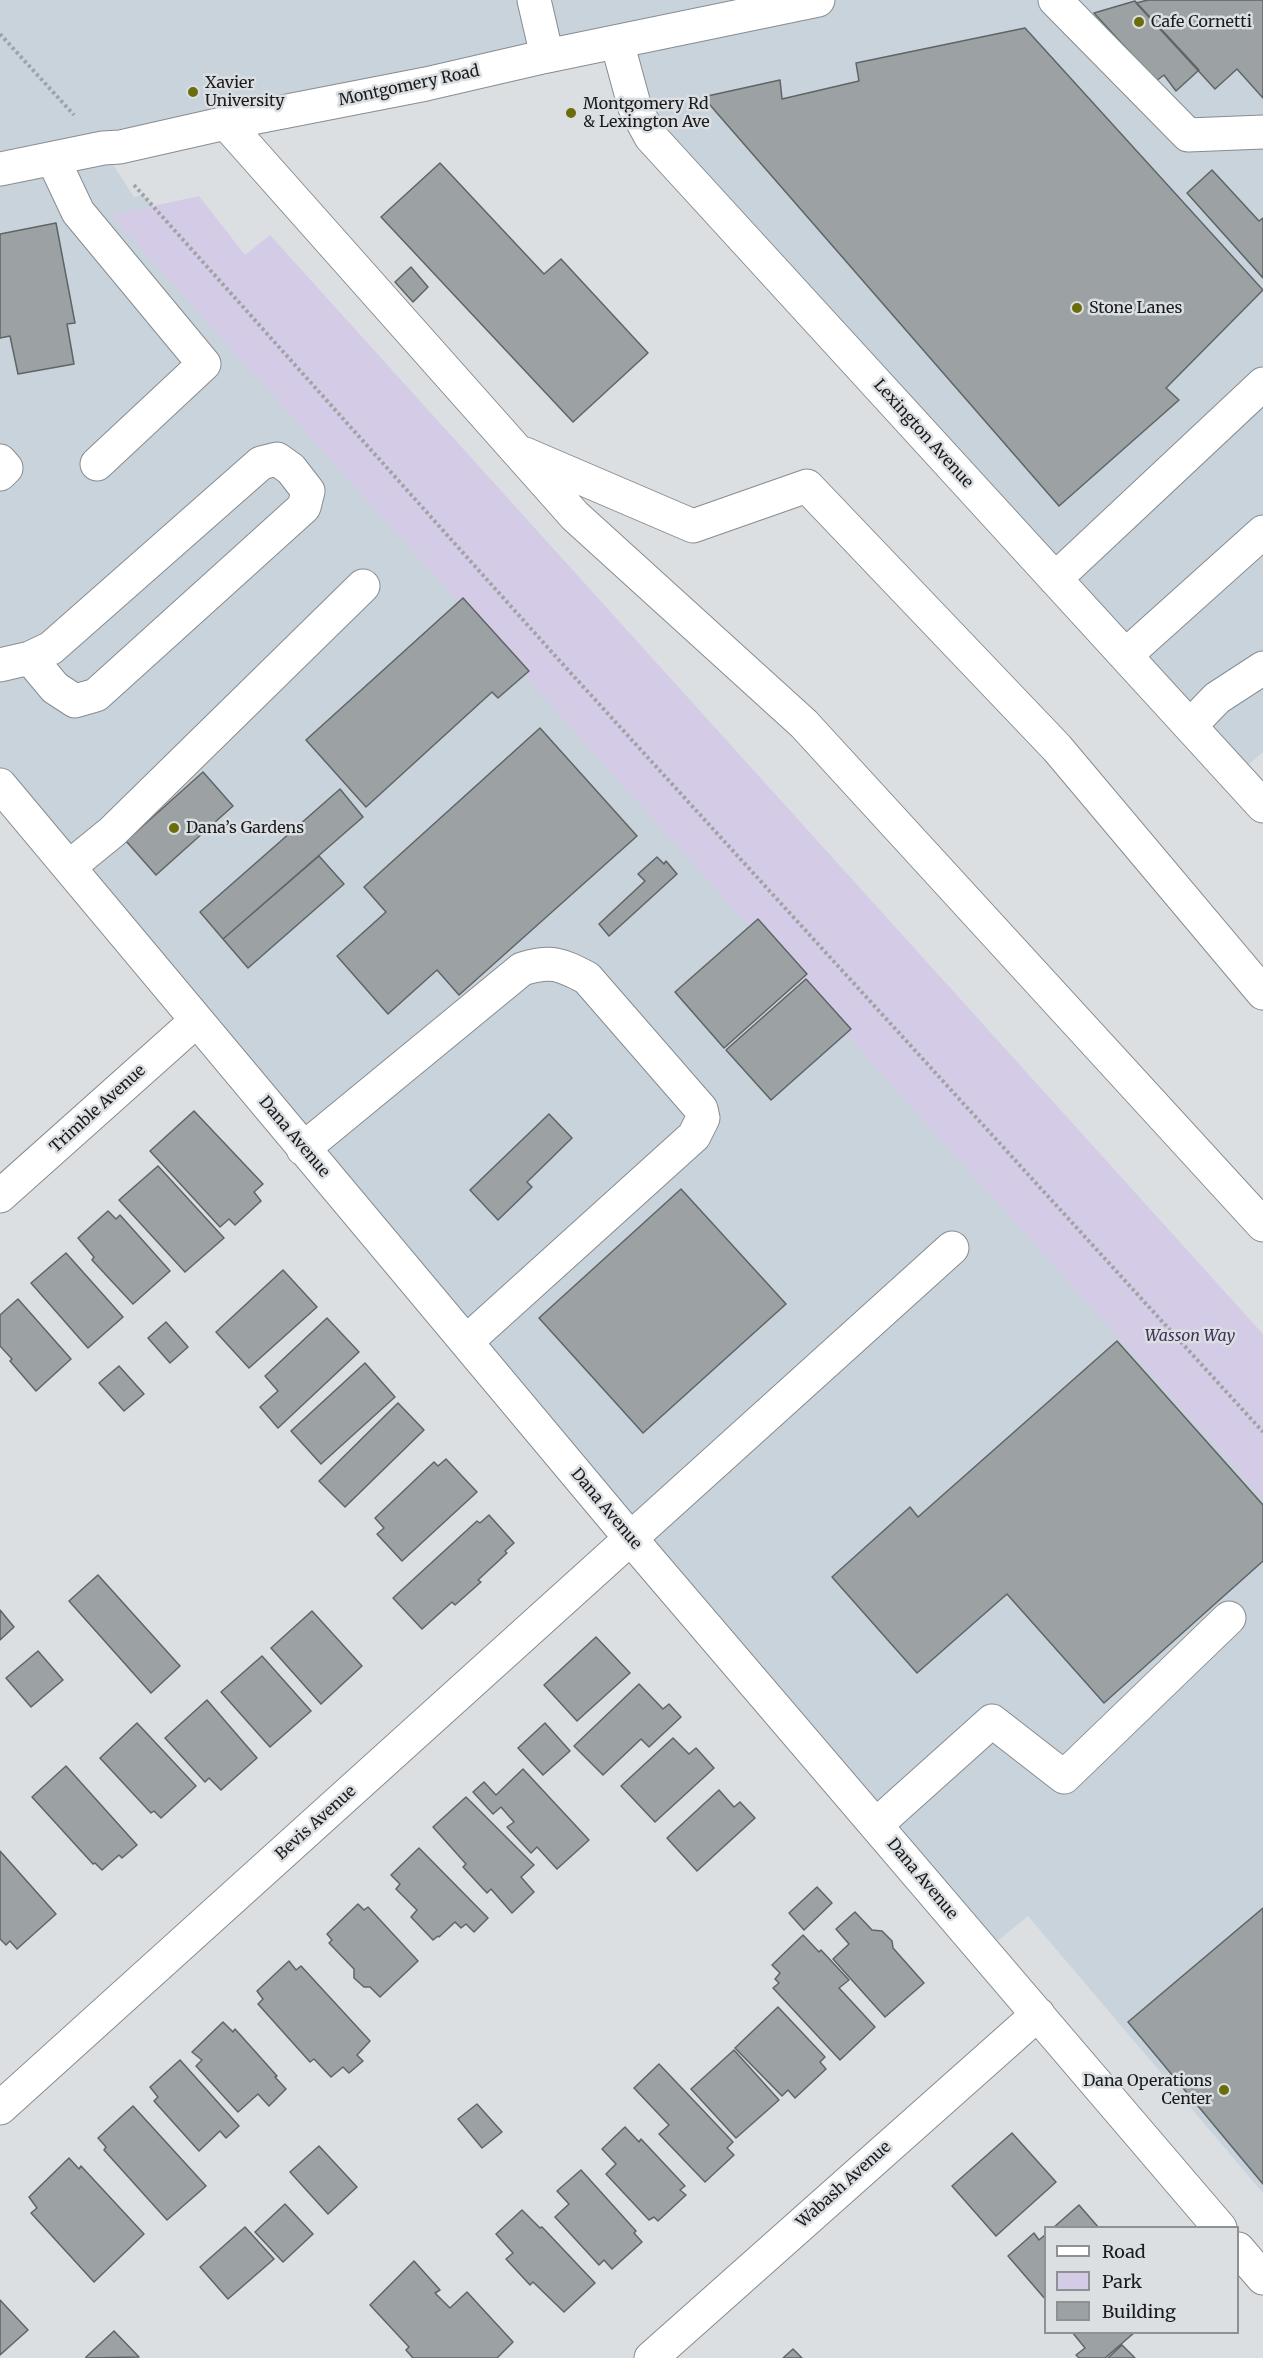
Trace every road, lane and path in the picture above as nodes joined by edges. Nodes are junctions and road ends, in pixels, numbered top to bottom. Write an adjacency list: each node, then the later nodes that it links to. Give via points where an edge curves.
1 (534, 0): 6 (street)
2 (818, 0): 5 (street, Montgomery Road)
3 (1055, 0): 8 (street, via 1188,135)
4 (0, 34): 9 (path)
5 (617, 42): 6 (street, Montgomery Road); 18 (street, Lexington Avenue, via 635,108 651,136)
6 (547, 56): 7 (street, Montgomery Road)
7 (226, 123): 9 (street, Montgomery Road); 13 (street)
8 (1263, 132)
9 (103, 148): 10 (street, Montgomery Road); 34 (path, via 558,659)
10 (53, 159): 11 (street, Montgomery Road); 15 (street, via 78,212 204,364)
11 (0, 169)
12 (1263, 384): 18 (street)
13 (518, 452): 27 (street, via 693,526 807,486 1057,748); 31 (street, via 575,516 804,724)
14 (0, 461): 16 (street, via 6,468)
15 (97, 464)
16 (0, 474)
17 (1263, 532): 20 (street)
18 (1055, 579): 20 (street, Lexington Avenue)
19 (363, 586): 26 (street, via 112,832)
20 (1126, 655): 23 (street, Lexington Avenue)
21 (15, 661): 21 (street, via 51,648 261,463 277,459 291,469 308,491 304,507 96,695 75,701)
22 (1263, 668): 23 (street, via 1217,698)
23 (1190, 726): 25 (street, Lexington Avenue)
24 (0, 785): 26 (street, Dana Avenue)
25 (1263, 807)
26 (69, 867): 28 (street, Dana Avenue)
27 (1263, 993)
28 (196, 1021): 29 (street, Dana Avenue); 30 (street, Trimble Avenue)
29 (303, 1149): 33 (street, Dana Avenue); 33 (street, via 522,969 543,963 565,967 587,978 701,1109 703,1118 694,1136)
30 (0, 1196)
31 (1263, 1225)
32 (952, 1248): 35 (street, Bevis Avenue)
33 (466, 1342): 35 (street, Dana Avenue)
34 (1263, 1432)
35 (631, 1539): 37 (street, Dana Avenue); 39 (street, Bevis Avenue)
36 (1229, 1618): 37 (street, via 1064,1777 992,1721)
37 (876, 1825): 38 (street, Dana Avenue)
38 (1038, 2014): 40 (street, Dana Avenue); 43 (street, Wabash Avenue)
39 (0, 2108)
40 (1218, 2226)
41 (1239, 2249): 42 (street)
42 (1263, 2278)
43 (651, 2358)

